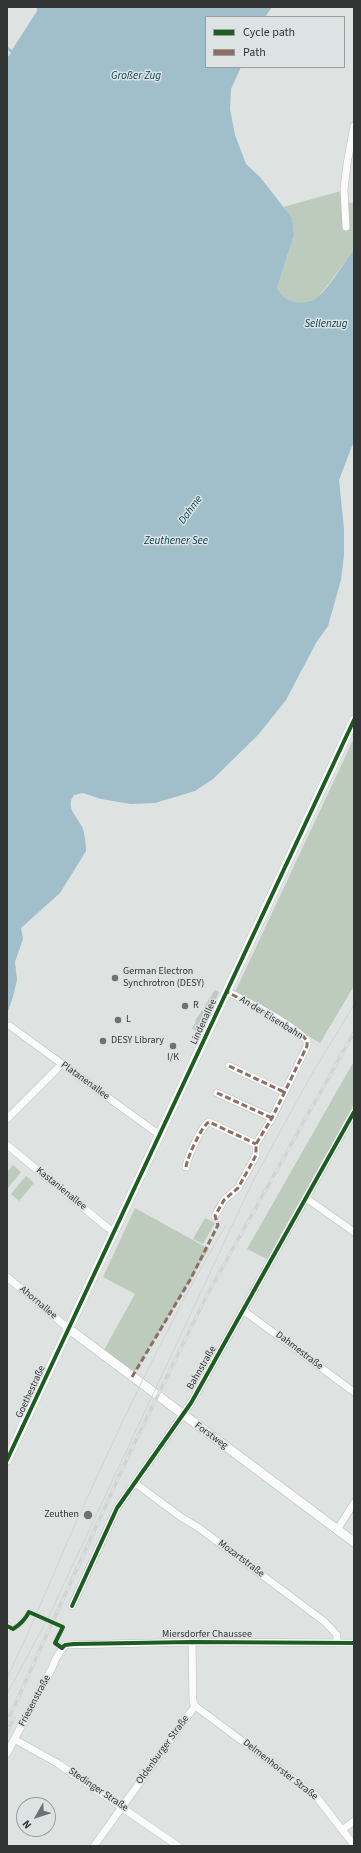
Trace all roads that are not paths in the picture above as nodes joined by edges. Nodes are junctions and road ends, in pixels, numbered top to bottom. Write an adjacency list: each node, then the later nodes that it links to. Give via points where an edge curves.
1 (354, 126): 2 (street, via 344,189)
2 (346, 228)
3 (354, 720): 4 (main road, Lindenallee)
4 (227, 992): 8 (street, An der Eisenbahn, via 303,1036 307,1041 307,1046); 13 (main road, Lindenallee)
5 (10, 1026): 6 (street, Platanenallee)
6 (62, 1064): 12 (street); 13 (street, Platanenallee)
7 (229, 1066): 8 (street)
8 (284, 1092): 11 (street, An der Eisenbahn)
9 (217, 1093): 11 (street)
10 (354, 1112): 17 (street, Bahnstraße)
11 (272, 1118): 14 (street, An der Eisenbahn)
12 (7, 1120)
13 (160, 1134): 19 (main road, Lindenallee)
14 (256, 1144): 16 (street, via 209,1122 205,1123); 18 (street, An der Eisenbahn, via 256,1155 238,1188 224,1200)
15 (7, 1145): 19 (street, Kastanienallee)
16 (186, 1167)
17 (306, 1198): 20 (street); 22 (street, Bahnstraße)
18 (215, 1216)
19 (115, 1232): 23 (main road, Lindenallee)
20 (354, 1232)
21 (7, 1277): 23 (street, Ahornallee)
22 (244, 1310): 24 (street, Dahmestraße); 25 (street, Bahnstraße)
23 (69, 1330): 25 (main road, Forstweg); 26 (main road, Goethestraße)
24 (354, 1392)
25 (182, 1415): 27 (street, Bahnstraße); 29 (main road, Forstweg)
26 (7, 1460)
27 (135, 1483): 31 (street, Bahnstraße, via 113,1514); 33 (street, Mozartstraße, via 329,1626 337,1635)
28 (354, 1503): 29 (street)
29 (337, 1530): 30 (main road, Forstweg)
30 (354, 1542)
31 (72, 1606)
32 (192, 1642): 33 (street, Miersdorfer Chaussee); 35 (street, Miersdorfer Chaussee, via 74,1644); 36 (street, Oldenburger Straße)
33 (337, 1643): 34 (street, Miersdorfer Chaussee)
34 (354, 1643)
35 (62, 1648): 37 (street, Friesenstraße)
36 (195, 1706): 39 (street, Oldenburger Straße); 41 (street, Delmenhorster Straße, via 315,1795)
37 (14, 1739): 38 (street, Friesenstraße); 39 (street, Stedinger Straße, via 58,1764)
38 (7, 1753)
39 (122, 1807): 43 (street, Oldenburger Straße); 44 (street, Stedinger Straße)
40 (354, 1821): 41 (street)
41 (342, 1830): 42 (street, Delmenhorster Straße)
42 (354, 1845)
43 (94, 1846)
44 (178, 1846)

